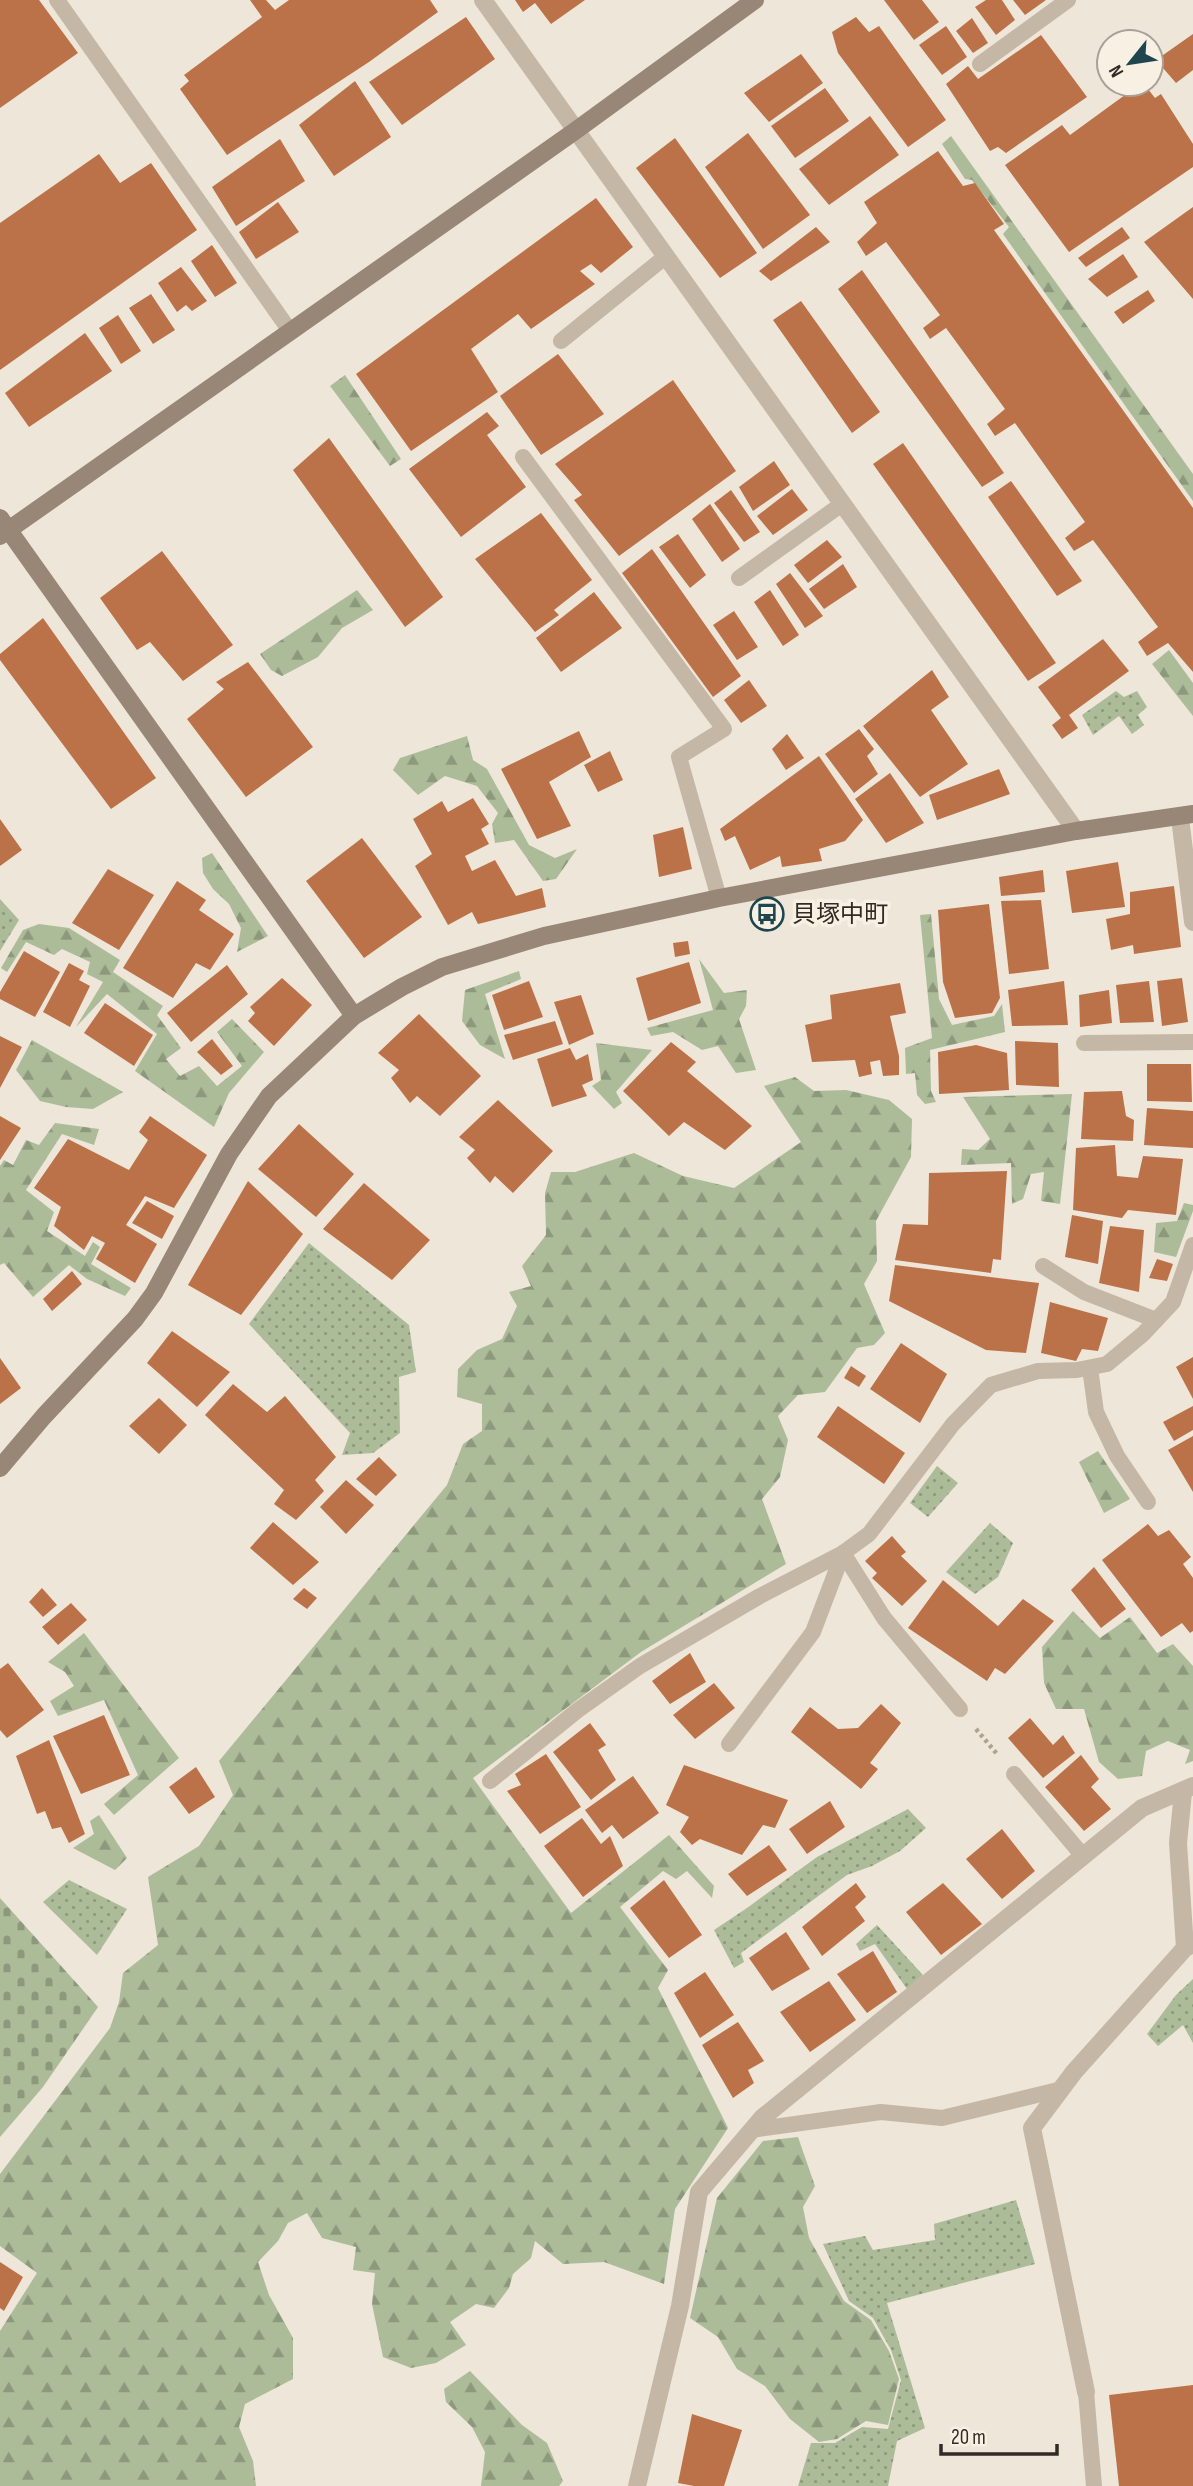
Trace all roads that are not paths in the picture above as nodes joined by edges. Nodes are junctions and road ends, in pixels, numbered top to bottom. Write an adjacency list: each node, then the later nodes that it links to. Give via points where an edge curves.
1 (57, 0): 8 (lane)
2 (483, 0): 6 (street)
3 (755, 0): 6 (street)
4 (1068, 0): 5 (lane)
5 (980, 64)
6 (575, 131): 7 (street); 8 (street)
7 (665, 257): 9 (lane); 11 (street)
8 (290, 331): 12 (street)
9 (561, 341)
10 (523, 457): 16 (lane, via 724,729 678,757)
11 (842, 504): 13 (lane); 15 (street)
12 (3, 528): 18 (street)
13 (739, 578)
14 (1186, 816): 15 (street); 17 (street)
15 (1076, 831): 16 (street)
16 (719, 898): 18 (street, via 544,936 442,967)
17 (1193, 922)
18 (354, 1016): 25 (street, via 269,1096 229,1154 155,1293)
19 (1193, 1042): 20 (lane)
20 (1084, 1043)
21 (1193, 1245): 23 (lane, via 1173,1302)
22 (1043, 1266): 23 (lane, via 1084,1292)
23 (1156, 1320): 24 (lane, via 1107,1364)
24 (1090, 1368): 26 (lane, via 1096,1412 1117,1457); 27 (lane, via 1038,1371 990,1385 953,1424 869,1534)
25 (0, 1468)
26 (1148, 1503)
27 (842, 1553): 28 (lane, via 884,1618); 29 (lane, via 813,1632); 31 (lane, via 640,1666)
28 (960, 1709)
29 (729, 1744)
30 (1014, 1774): 33 (lane)
31 (490, 1781)
32 (1188, 1789): 33 (street, via 1142,1808); 34 (street, via 1178,1843)
33 (1083, 1856): 36 (street)
34 (1189, 1946): 35 (street)
35 (1062, 2089): 36 (lane, via 942,2118 881,2112); 37 (street, via 1032,2127)
36 (751, 2130): 38 (street, via 699,2192 680,2306)
37 (1086, 2392): 39 (lane)
38 (637, 2486)
39 (1094, 2486)

